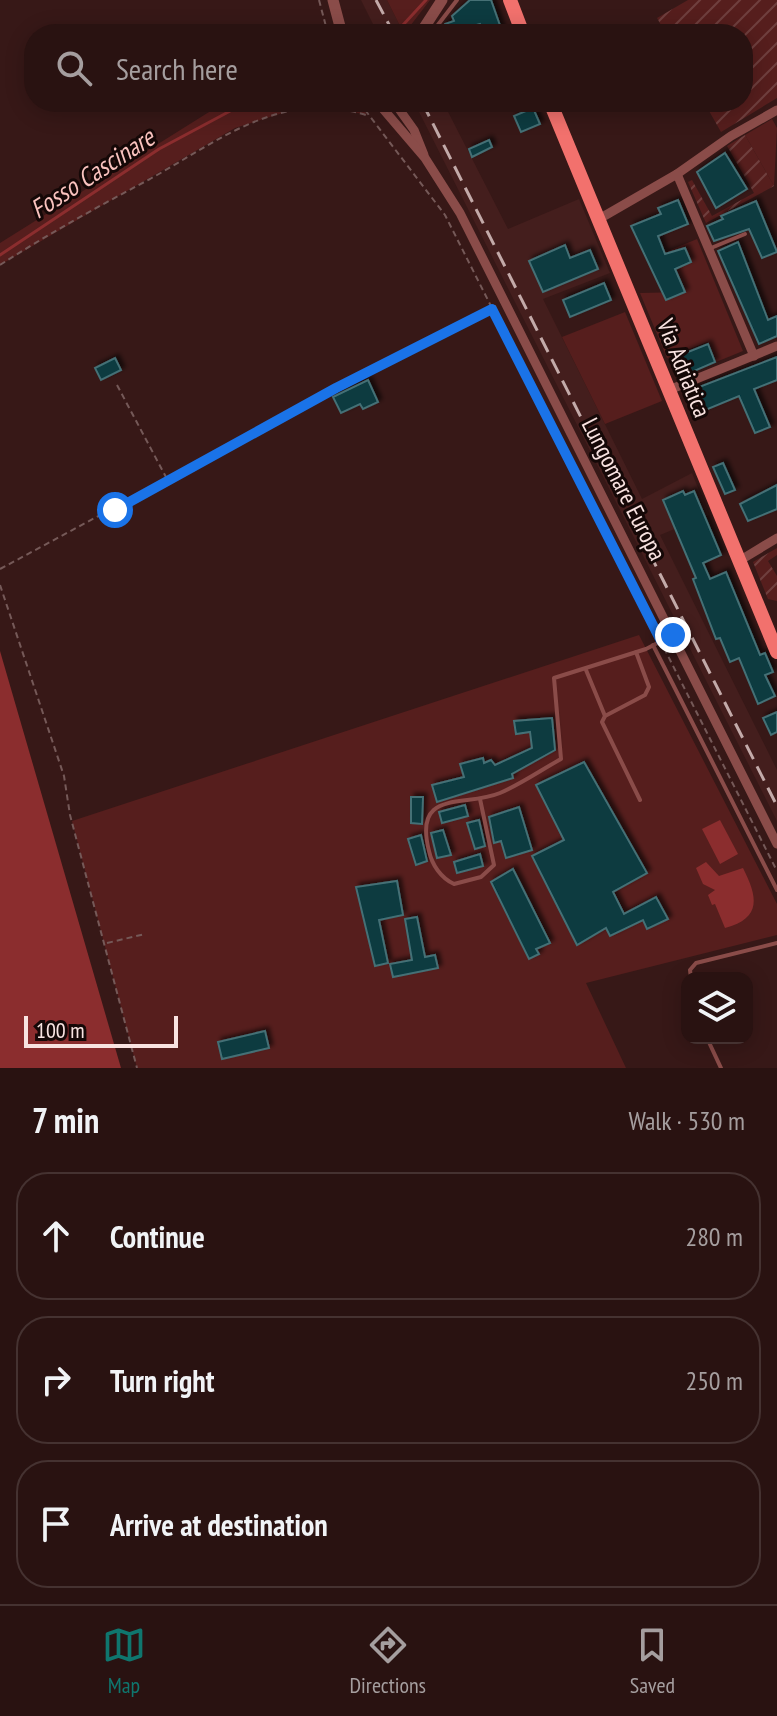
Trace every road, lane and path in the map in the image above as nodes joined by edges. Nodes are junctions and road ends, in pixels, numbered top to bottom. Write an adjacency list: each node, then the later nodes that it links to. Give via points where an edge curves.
1 (319, 0): 6 (path)
2 (333, 0): 7 (street)
3 (442, 0): 8 (street)
4 (457, 0): 9 (lane)
5 (510, 0): 10 (main road)
6 (325, 24)
7 (339, 24)
8 (426, 24)
9 (439, 24)
10 (519, 24)
11 (777, 111): 20 (street)
12 (296, 112): 24 (path, via 235,128)
13 (356, 112): 18 (path)
14 (365, 112): 18 (path)
15 (386, 112): 19 (street, Lungomare Europa)
16 (401, 112): 19 (street, Lungomare Europa)
17 (554, 112): 21 (main road, Via Adriatica)
18 (367, 115): 26 (path, via 432,194)
19 (425, 158): 25 (street, Lungomare Europa)
20 (677, 174): 21 (street); 23 (street)
21 (599, 219): 30 (main road, Via Adriatica)
22 (745, 234): 23 (lane)
23 (709, 249): 28 (street)
24 (0, 265)
25 (505, 302): 26 (path); 36 (street, Lungomare Europa)
26 (492, 309): 31 (path); 37 (path)
27 (777, 346): 28 (street)
28 (754, 356): 30 (street)
29 (117, 385): 31 (path)
30 (669, 390): 33 (main road, Via Adriatica)
31 (168, 481): 34 (path)
32 (777, 538): 33 (street)
33 (739, 561): 40 (main road, Via Adriatica)
34 (0, 569)
35 (0, 585): 49 (path, via 64,776)
36 (673, 635): 37 (lane); 45 (street, Lungomare Europa)
37 (661, 641): 38 (lane); 46 (path)
38 (653, 645): 39 (lane); 47 (lane)
39 (636, 652): 41 (lane); 42 (lane, via 649,687 645,695)
40 (777, 652)
41 (585, 670): 42 (lane); 43 (lane, via 554,678 561,759)
42 (605, 716): 44 (lane, via 604,731)
43 (480, 799): 43 (lane, via 494,865 481,877 454,884 429,855 426,824 444,803)
44 (640, 800)
45 (777, 844)
46 (777, 871)
47 (777, 890)
48 (145, 934): 49 (path)
49 (106, 943): 53 (path)
50 (777, 943): 51 (lane, via 696,963)
51 (690, 972)
52 (710, 1044): 54 (lane)
53 (137, 1068)
54 (721, 1068)

